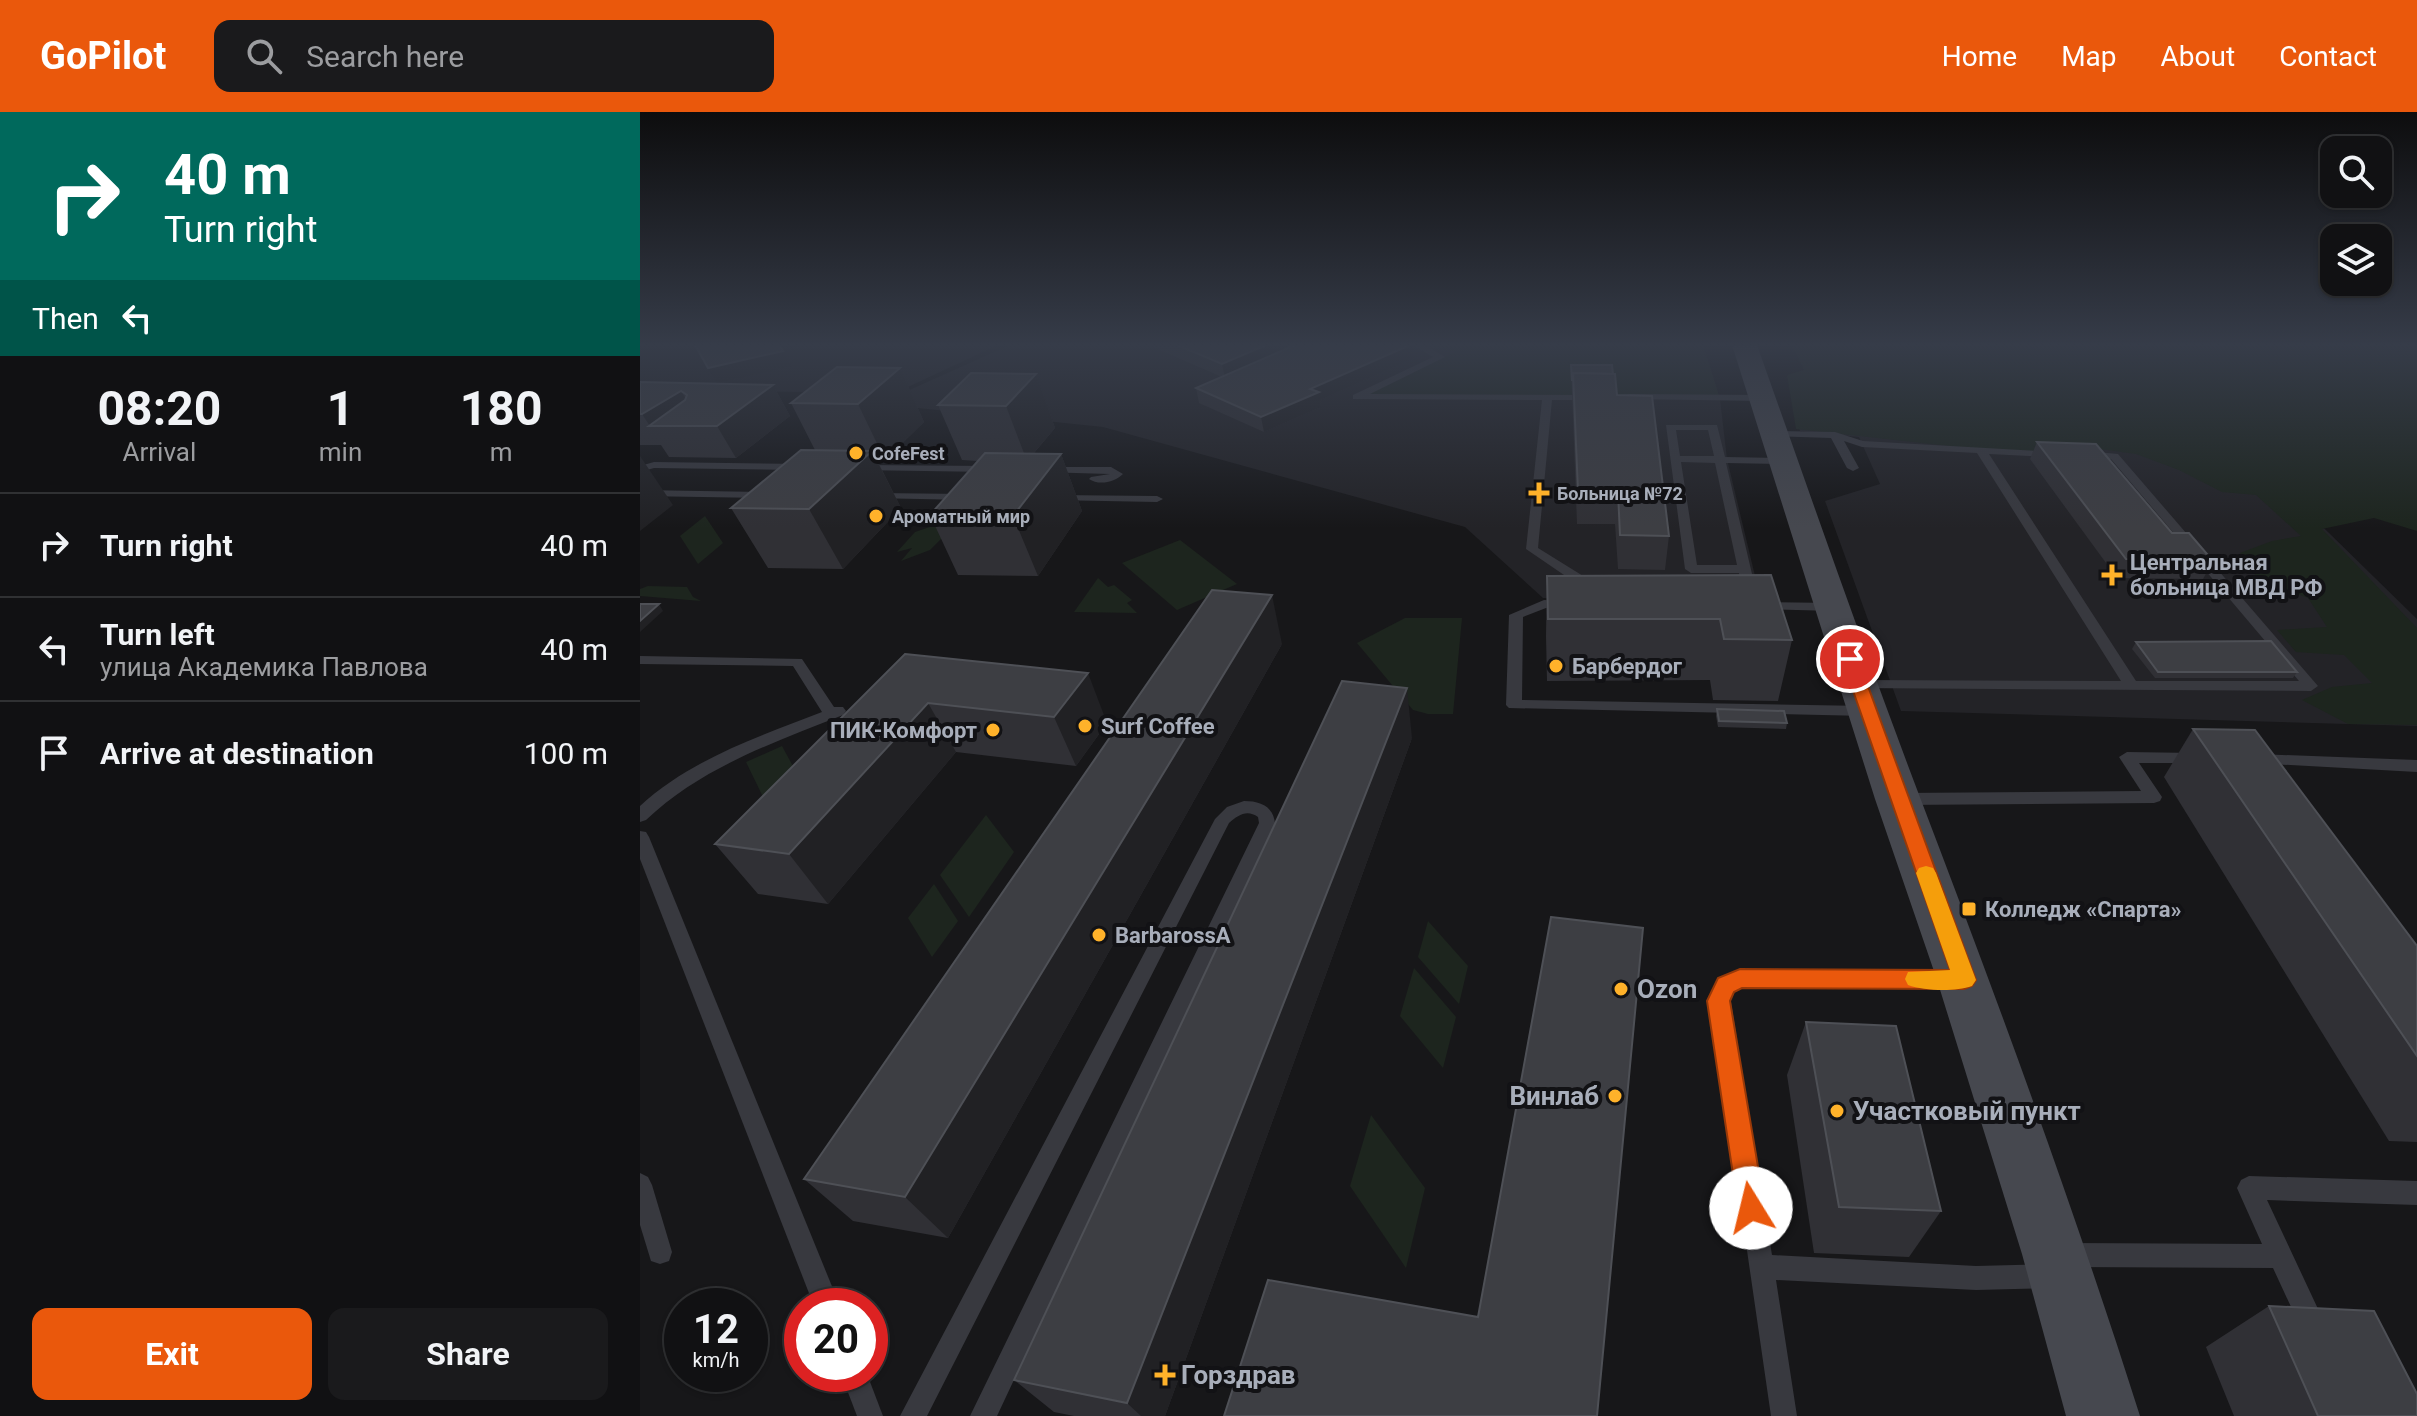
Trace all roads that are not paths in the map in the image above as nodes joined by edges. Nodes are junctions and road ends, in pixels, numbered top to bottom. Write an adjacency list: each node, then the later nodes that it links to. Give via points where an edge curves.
1 (1546, 406): 24 (lane, via 1532,549 1596,590)
2 (1665, 406): 4 (lane)
3 (1766, 406): 4 (street)
4 (1775, 431): 5 (lane); 9 (lane); 28 (street)
5 (1835, 435): 6 (lane, via 1862,444); 12 (lane)
6 (1982, 452): 30 (lane); 30 (lane, via 2114,456 2311,686)
7 (663, 453): 13 (lane)
8 (1675, 459): 9 (lane); 9 (lane, via 1670,427 1713,427); 23 (lane, via 1691,569)
9 (1720, 459): 23 (lane)
10 (811, 467): 13 (lane)
11 (843, 467): 14 (lane)
12 (1853, 468)
13 (640, 469)
14 (1002, 469)
15 (1031, 469): 16 (lane, via 1117,474)
16 (1095, 479)
17 (640, 493): 18 (lane)
18 (777, 495)
19 (868, 496): 20 (lane)
20 (989, 497)
21 (1048, 498): 22 (lane)
22 (1157, 499)
23 (1743, 569): 25 (lane, via 1749,591)
24 (1612, 590)
25 (1733, 591)
26 (1575, 605): 31 (lane, via 1544,604 1516,615 1514,705)
27 (1746, 606): 28 (lane)
28 (1834, 607): 31 (street)
29 (640, 660): 34 (lane, via 797,662 834,712 692,776)
30 (2132, 686): 31 (lane)
31 (1863, 698): 33 (street)
32 (2417, 766): 33 (lane, via 2127,757 2154,797)
33 (1898, 799): 36 (street)
34 (640, 816)
35 (640, 837): 43 (lane)
36 (1964, 980): 41 (street); 42 (lane, via 1740,979 1722,990 1719,1001)
37 (640, 1185): 39 (lane)
38 (2417, 1193): 40 (lane, via 2249,1188)
39 (660, 1252)
40 (2280, 1256): 41 (lane); 44 (lane)
41 (2058, 1265): 42 (lane, via 1976,1278); 50 (street)
42 (1760, 1267): 49 (lane)
43 (820, 1288)
44 (2324, 1349)
45 (861, 1392): 46 (lane)
46 (870, 1416)
47 (913, 1416): 48 (lane, via 1223,819 1234,809 1259,808 1267,823)
48 (983, 1416)
49 (1784, 1416)
50 (2103, 1416)

